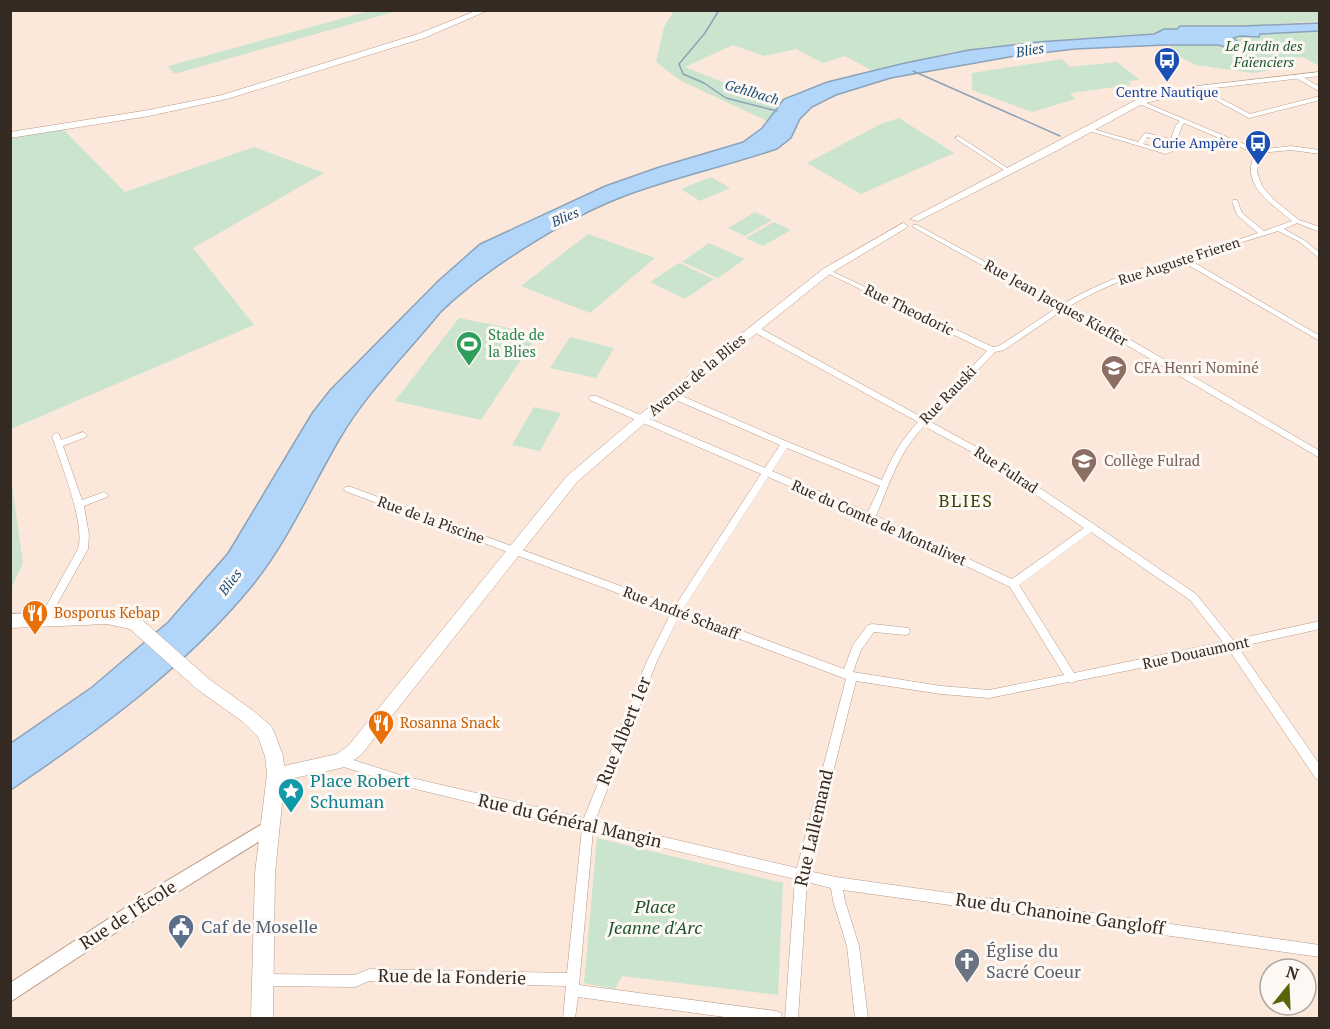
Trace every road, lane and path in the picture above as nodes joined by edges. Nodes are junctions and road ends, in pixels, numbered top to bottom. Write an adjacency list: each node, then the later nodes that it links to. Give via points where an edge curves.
1 (486, 10): 10 (main road, via 421,36 216,99)
2 (1320, 74): 3 (main road, Avenue de la Blies)
3 (1297, 76): 4 (main road, Avenue de la Blies); 5 (street)
4 (1197, 88): 6 (street, via 1249,116); 7 (main road, Avenue de la Blies)
5 (1320, 90)
6 (1320, 98)
7 (1139, 102): 8 (street); 9 (main road, Avenue de la Blies)
8 (1183, 121): 12 (street); 14 (street)
9 (1089, 130): 13 (street); 16 (main road, Avenue de la Blies)
10 (10, 135)
11 (958, 138): 16 (street)
12 (1174, 142): 13 (street, via 1146,135); 13 (street, via 1166,152)
13 (1139, 145)
14 (1257, 152): 15 (street, via 1291,148); 18 (street, via 1254,172 1259,187)
15 (1320, 152)
16 (1009, 171): 19 (main road, Avenue de la Blies)
17 (1235, 201): 22 (street, via 1239,214)
18 (1297, 221): 20 (street, Rue Auguste Frieren); 21 (street)
19 (911, 224): 25 (main road, Avenue de la Blies); 26 (street, Rue Jean Jacques Kieffer)
20 (1279, 229): 22 (street, Rue Auguste Frieren); 23 (street, via 1302,241)
21 (1320, 230)
22 (1263, 234): 24 (street, Rue Auguste Frieren)
23 (1320, 257)
24 (1181, 258): 26 (street, Rue Auguste Frieren, via 1096,288); 28 (street)
25 (827, 271): 27 (main road, Avenue de la Blies); 29 (street, Rue Theodoric)
26 (1064, 308): 29 (street, Rue Rauski); 36 (street, Rue Jean Jacques Kieffer)
27 (755, 329): 30 (main road, Avenue de la Blies); 33 (street, Rue Fulrad)
28 (1320, 339)
29 (992, 350): 33 (street, Rue Rauski)
30 (672, 395): 32 (main road, Avenue de la Blies); 35 (street)
31 (593, 398): 32 (street, Rue du Comte de Montalivet)
32 (642, 419): 37 (street, Rue du Comte de Montalivet); 44 (main road, Avenue de la Blies, via 572,480)
33 (924, 420): 38 (street, Rue Rauski, via 909,437); 43 (street, Rue Fulrad)
34 (83, 435): 41 (street, via 57,440)
35 (786, 444): 37 (street, Rue Albert 1er); 38 (street)
36 (1320, 455)
37 (766, 474): 42 (street, Rue du Comte de Montalivet); 46 (street, Rue Albert 1er)
38 (884, 484): 42 (street, Rue Rauski)
39 (348, 489): 44 (street, Rue de la Piscine)
40 (104, 495): 41 (street)
41 (79, 504): 47 (street, via 85,543)
42 (871, 517): 45 (street, Rue du Comte de Montalivet)
43 (1092, 527): 45 (street); 51 (street, Rue Fulrad, via 1193,597)
44 (515, 551): 46 (street, Rue André Schaaff); 54 (main road, via 365,739)
45 (1013, 585): 53 (street)
46 (676, 612): 52 (street, Rue André Schaaff); 57 (street, Rue Albert 1er, via 652,661)
47 (44, 619): 48 (main road); 56 (main road, via 107,617 129,621 145,631 264,732 274,756)
48 (10, 621)
49 (1320, 625): 51 (street, Rue Douaumont)
50 (905, 631): 52 (street, via 872,628 857,648)
51 (1232, 645): 53 (street, Rue Douaumont); 55 (street, Rue Fulrad)
52 (850, 676): 53 (street, Rue André Schaaff, via 989,694); 59 (street, Rue Lallemand)
53 (1072, 679)
54 (341, 760): 56 (main road); 57 (street, Rue du Général Mangin, via 403,782)
55 (1318, 769)
56 (276, 774): 58 (main road)
57 (588, 825): 59 (street, Rue du Général Mangin); 63 (street, Rue Albert 1er)
58 (269, 828): 62 (main road); 64 (street, Rue de l'École, via 96,935)
59 (801, 875): 60 (street, Rue du Chanoine Gangloff); 68 (street, Rue Lallemand)
60 (836, 883): 61 (street, Rue du Chanoine Gangloff); 69 (street, via 853,946)
61 (1320, 951)
62 (263, 980): 63 (street, Rue de la Fonderie, via 356,981 369,975); 65 (main road)
63 (571, 985): 66 (street, Rue Albert 1er); 67 (street)
64 (10, 994)
65 (262, 1018)
66 (569, 1018)
67 (776, 1018)
68 (792, 1018)
69 (861, 1018)

